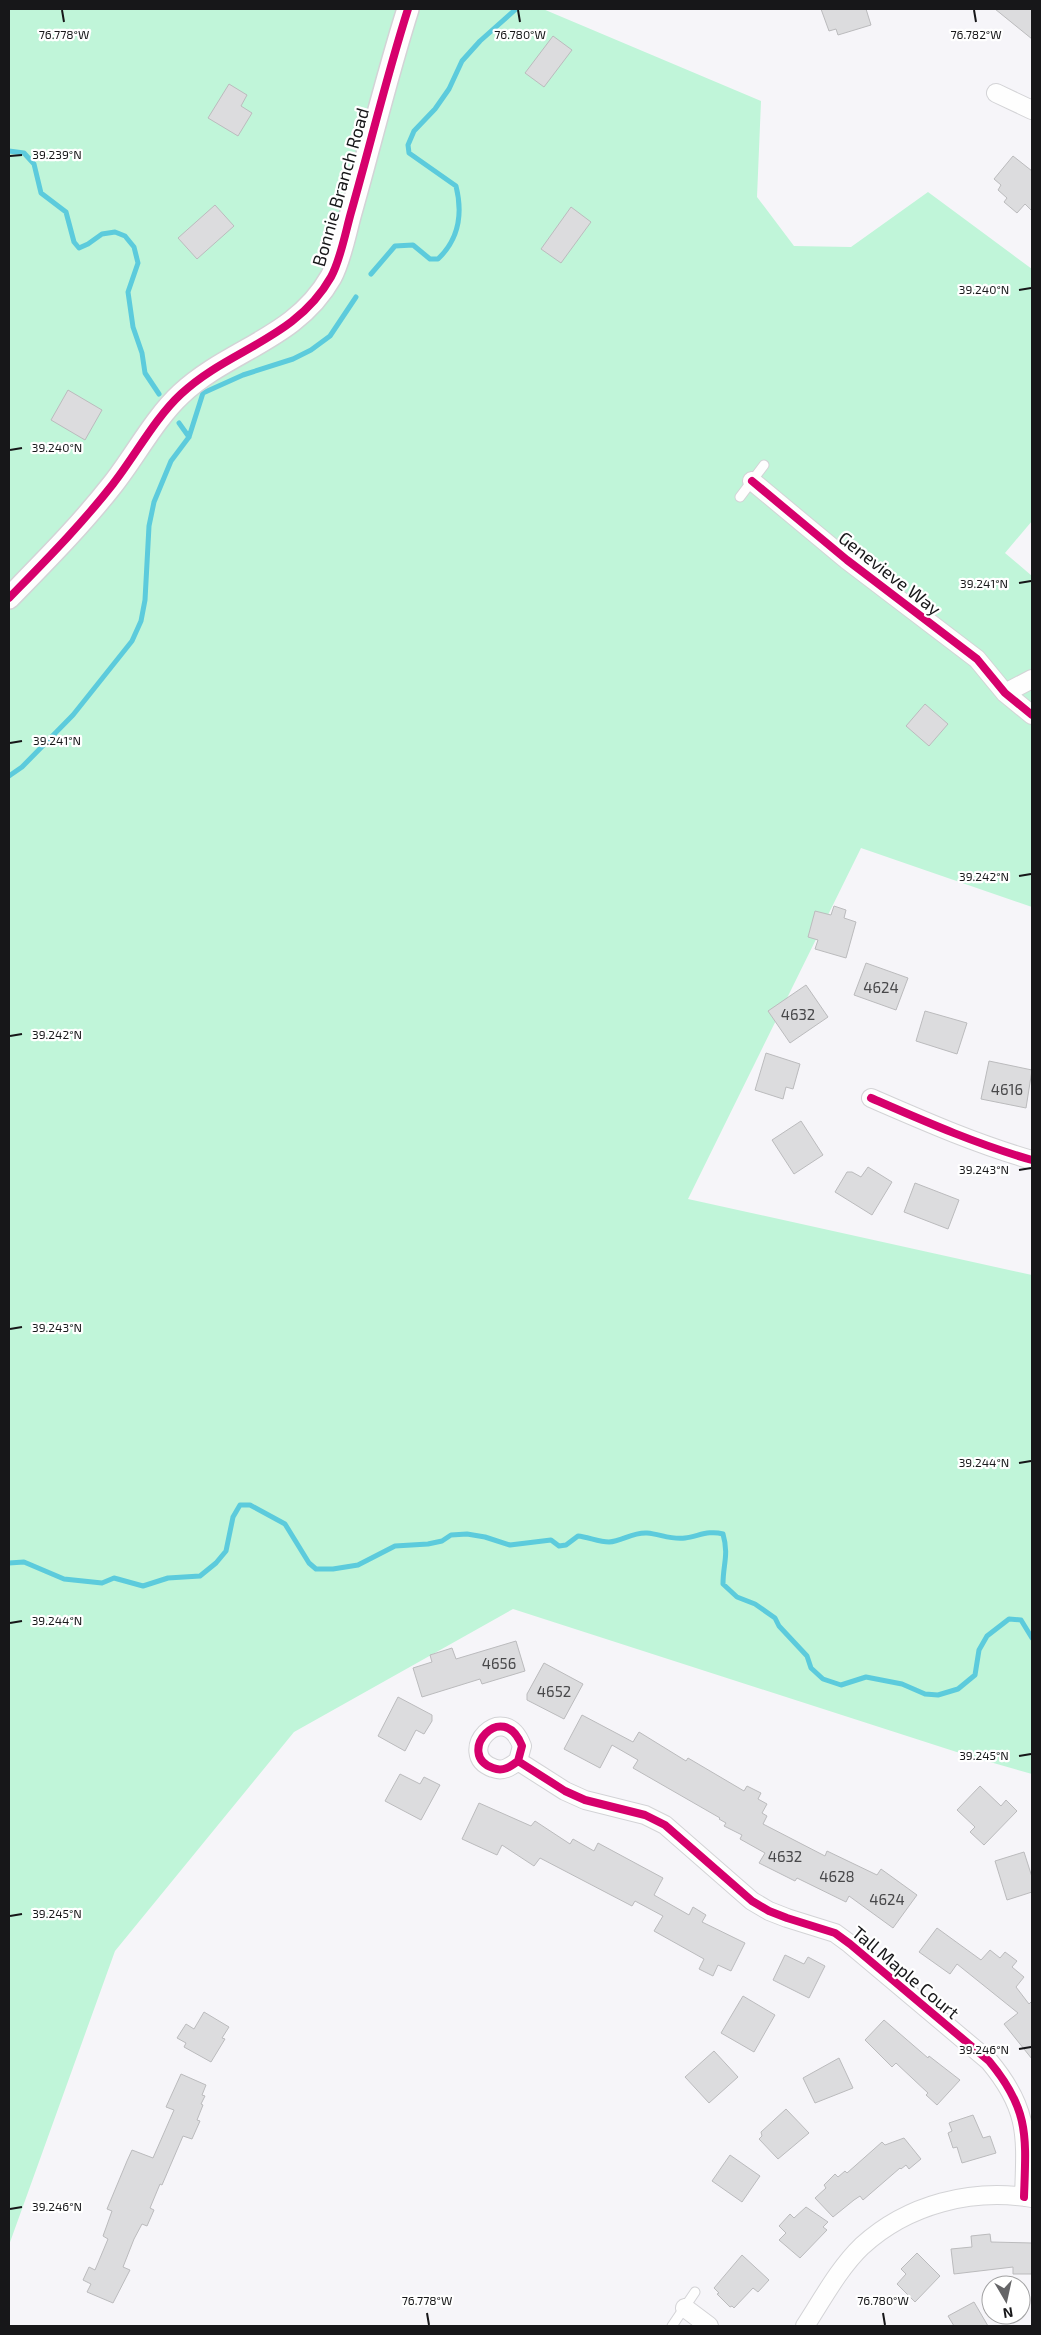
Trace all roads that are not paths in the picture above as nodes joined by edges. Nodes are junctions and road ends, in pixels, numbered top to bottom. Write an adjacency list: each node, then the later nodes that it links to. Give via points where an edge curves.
1 (408, 9): 7 (street, Bonnie Branch Road, via 386,75 332,276 316,300 268,340 180,394 79,525)
2 (996, 93): 3 (street)
3 (1032, 110)
4 (764, 465): 5 (lane)
5 (752, 482): 6 (lane); 9 (street, Genevieve Way, via 847,560 977,659)
6 (740, 497)
7 (9, 598)
8 (1032, 679): 9 (street)
9 (1005, 693): 10 (street, Genevieve Way)
10 (1032, 715)
11 (871, 1098): 12 (street, via 996,1150)
12 (1032, 1160)
13 (518, 1761): 14 (street, Tall Maple Court, via 585,1800 645,1815 665,1825 752,1901 787,1918 835,1933 989,2061 1005,2080 1023,2118)
14 (1028, 2198): 19 (street, via 986,2195 954,2199 923,2207 893,2222 862,2246)
15 (695, 2292): 16 (lane)
16 (684, 2308): 17 (lane); 18 (street)
17 (672, 2326)
18 (709, 2326)
19 (804, 2326)

